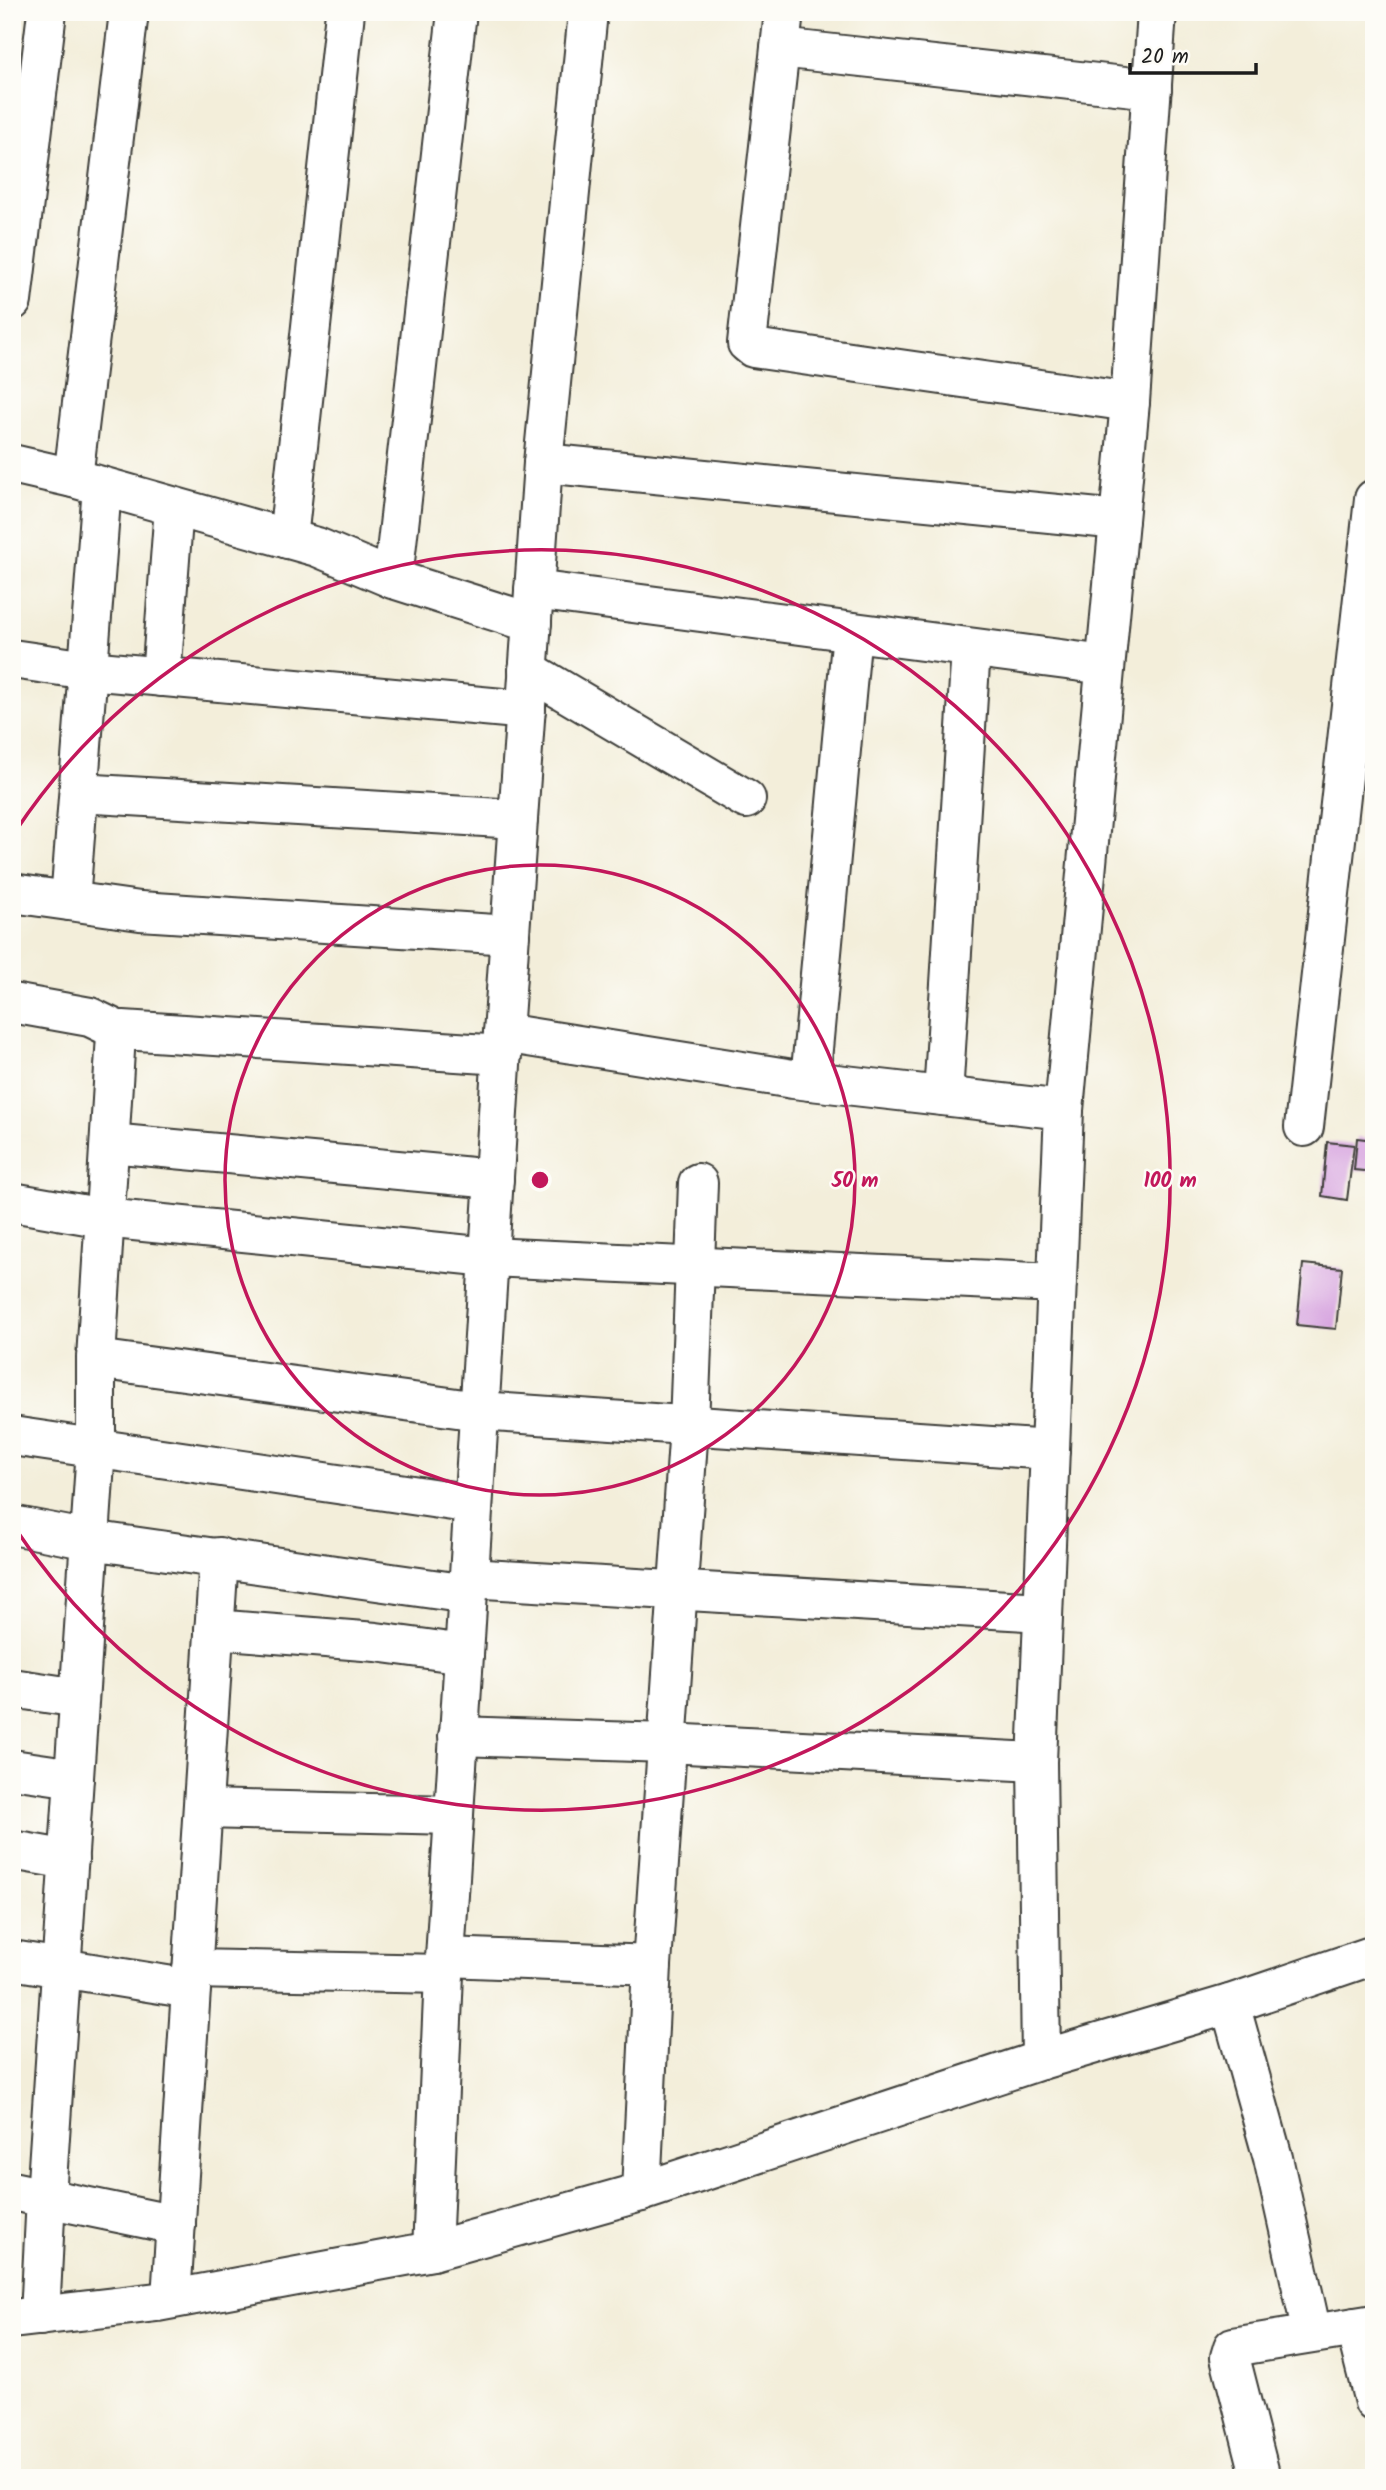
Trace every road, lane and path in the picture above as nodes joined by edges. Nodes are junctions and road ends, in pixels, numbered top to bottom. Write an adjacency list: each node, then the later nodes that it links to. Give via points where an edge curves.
1 (47, 12): 9 (street)
2 (130, 12): 13 (street)
3 (345, 12): 17 (street)
4 (457, 12): 18 (street)
5 (588, 12): 11 (street)
6 (1157, 12): 8 (street)
7 (782, 30): 8 (street); 10 (street, via 747,343 753,348)
8 (1152, 89): 10 (street)
9 (12, 301)
10 (1130, 402): 16 (street)
11 (544, 463): 16 (street); 19 (street)
12 (12, 464): 13 (street)
13 (87, 483): 15 (street); 24 (street)
14 (1374, 499): 40 (street)
15 (174, 507): 17 (street); 26 (street)
16 (1119, 520): 23 (street)
17 (288, 539): 18 (street)
18 (393, 579): 19 (street)
19 (533, 607): 20 (street); 25 (street)
20 (852, 632): 21 (street); 37 (street)
21 (971, 648): 23 (street); 38 (street)
22 (12, 659): 24 (street)
23 (1105, 665): 39 (street)
24 (88, 670): 26 (street); 28 (street)
25 (528, 670): 27 (street); 29 (street)
26 (161, 677): 27 (street)
27 (526, 710): 30 (street)
28 (79, 793): 30 (street); 32 (street)
29 (746, 799)
30 (518, 819): 33 (street)
31 (12, 893): 32 (street)
32 (70, 901): 33 (street, via 140,911)
33 (510, 935): 36 (street)
34 (12, 1003): 35 (street, via 90,1017)
35 (119, 1031): 36 (street); 41 (street)
36 (502, 1044): 37 (street); 42 (street)
37 (810, 1081): 38 (street)
38 (943, 1096): 39 (street)
39 (1064, 1110): 48 (street)
40 (1304, 1127)
41 (110, 1143): 42 (street); 45 (street)
42 (494, 1179): 46 (street)
43 (698, 1184): 47 (street)
44 (12, 1202): 45 (street)
45 (104, 1218): 46 (street); 49 (street)
46 (489, 1257): 47 (street); 50 (street)
47 (694, 1267): 48 (street); 51 (street)
48 (1057, 1283): 54 (street)
49 (96, 1359): 50 (street); 53 (street)
50 (479, 1411): 51 (street); 55 (street)
51 (689, 1426): 54 (street); 60 (street)
52 (12, 1436): 53 (street)
53 (96, 1448): 55 (street); 57 (street)
54 (1050, 1450): 61 (street)
55 (474, 1504): 59 (street)
56 (12, 1525): 57 (street)
57 (90, 1540): 58 (street); 65 (street)
58 (219, 1557): 59 (street); 62 (street)
59 (468, 1586): 60 (street); 63 (street)
60 (677, 1590): 61 (street); 67 (street)
61 (1043, 1612): 68 (street)
62 (214, 1629): 63 (street); 71 (street)
63 (464, 1654): 66 (street)
64 (12, 1688): 65 (street)
65 (79, 1698): 70 (street)
66 (458, 1736): 67 (street); 72 (street)
67 (667, 1743): 68 (street); 78 (street)
68 (1037, 1762): 82 (street)
69 (12, 1769): 70 (street)
70 (74, 1778): 74 (street)
71 (202, 1808): 72 (street); 80 (street)
72 (454, 1815): 77 (street)
73 (12, 1850): 74 (street)
74 (69, 1860): 79 (street)
75 (1374, 1955): 81 (street)
76 (12, 1961): 79 (street)
77 (445, 1965): 78 (street); 80 (street); 86 (street)
78 (652, 1965): 83 (street)
79 (61, 1968): 80 (street); 84 (street)
80 (191, 1979): 85 (street)
81 (1230, 2004): 82 (street); 90 (street, via 1273,2158)
82 (1041, 2060): 83 (street)
83 (641, 2192): 86 (street)
84 (29, 2194): 85 (street); 88 (street)
85 (176, 2225): 87 (street)
86 (432, 2251): 87 (street)
87 (171, 2298): 88 (street)
88 (26, 2317)
89 (1364, 2325): 90 (street); 91 (street)
90 (1312, 2333): 92 (street, via 1240,2345 1230,2352)
91 (1374, 2402)
92 (1261, 2478)

